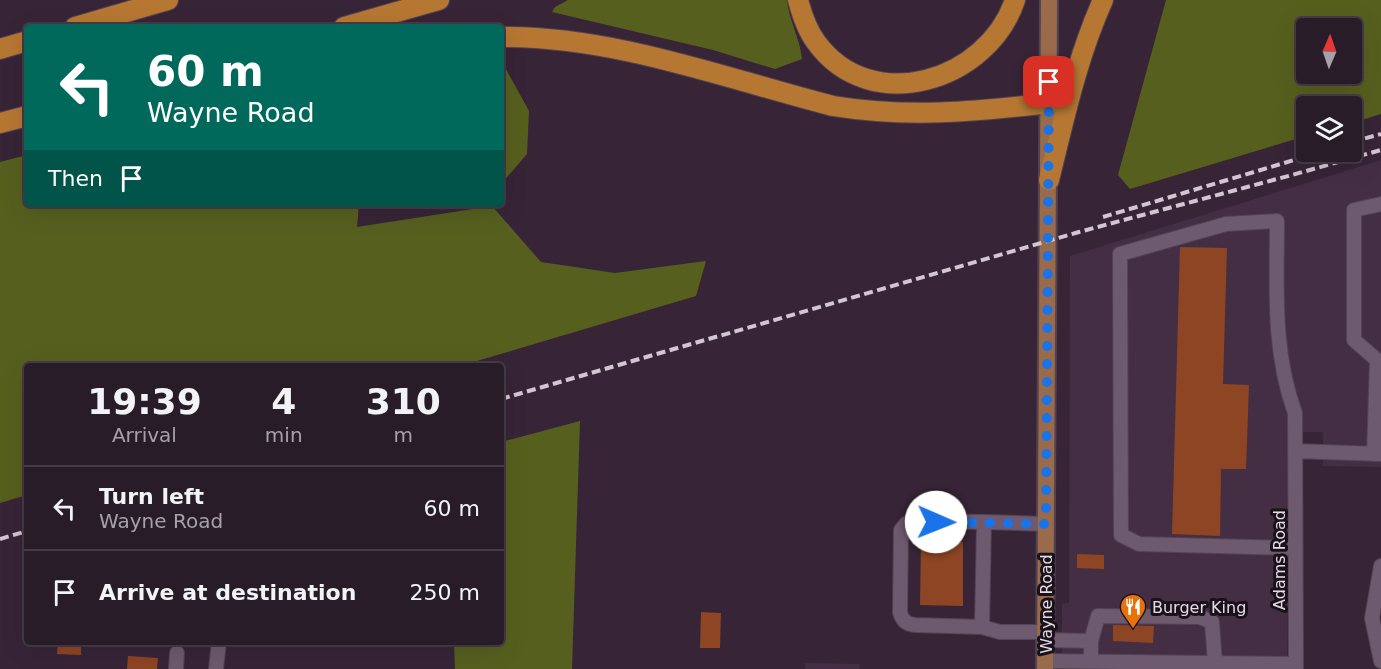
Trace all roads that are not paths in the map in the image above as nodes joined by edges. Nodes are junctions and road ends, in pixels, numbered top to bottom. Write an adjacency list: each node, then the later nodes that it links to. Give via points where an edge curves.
1 (168, 0): 7 (highway)
2 (439, 0): 8 (highway)
3 (798, 0): 4 (highway, via 808,29 830,58 859,76 898,83 928,81 970,61 1002,28)
4 (1015, 0)
5 (1049, 0): 12 (main road, Wayne Road)
6 (1103, 0): 17 (highway, via 1077,70)
7 (85, 24)
8 (355, 24)
9 (504, 37): 12 (highway, via 603,46 833,106 866,111 938,114)
10 (24, 42): 11 (highway)
11 (0, 49)
12 (1049, 103): 17 (main road, Wayne Road)
13 (24, 117): 14 (highway)
14 (0, 123)
15 (24, 127): 16 (highway)
16 (0, 134)
17 (1049, 180): 23 (main road, Wayne Road)
18 (1381, 204): 19 (street, via 1354,210 1354,340 1377,360)
19 (1378, 420): 21 (street)
20 (1295, 451): 21 (street); 24 (street, Adams Road); 24 (street, Adams Road, via 1295,413 1277,331 1277,221 1226,225 1120,254 1121,535 1139,544)
21 (1378, 454)
22 (984, 522): 23 (street); 26 (street); 26 (street, via 913,521 901,530 899,538 902,620 915,625)
23 (1046, 524): 27 (main road, Wayne Road)
24 (1296, 548): 35 (street, Adams Road)
25 (1381, 566): 32 (street, via 1372,618)
26 (982, 627): 27 (street)
27 (1045, 636): 28 (street); 34 (main road, Wayne Road)
28 (1091, 641): 31 (street); 33 (street, via 1098,615 1200,617 1212,622)
29 (219, 645): 37 (street)
30 (177, 653): 36 (street)
31 (1091, 661): 33 (street); 34 (street)
32 (1381, 661)
33 (1215, 663): 35 (street)
34 (1045, 665)
35 (1296, 667)
36 (176, 669)
37 (216, 669)

